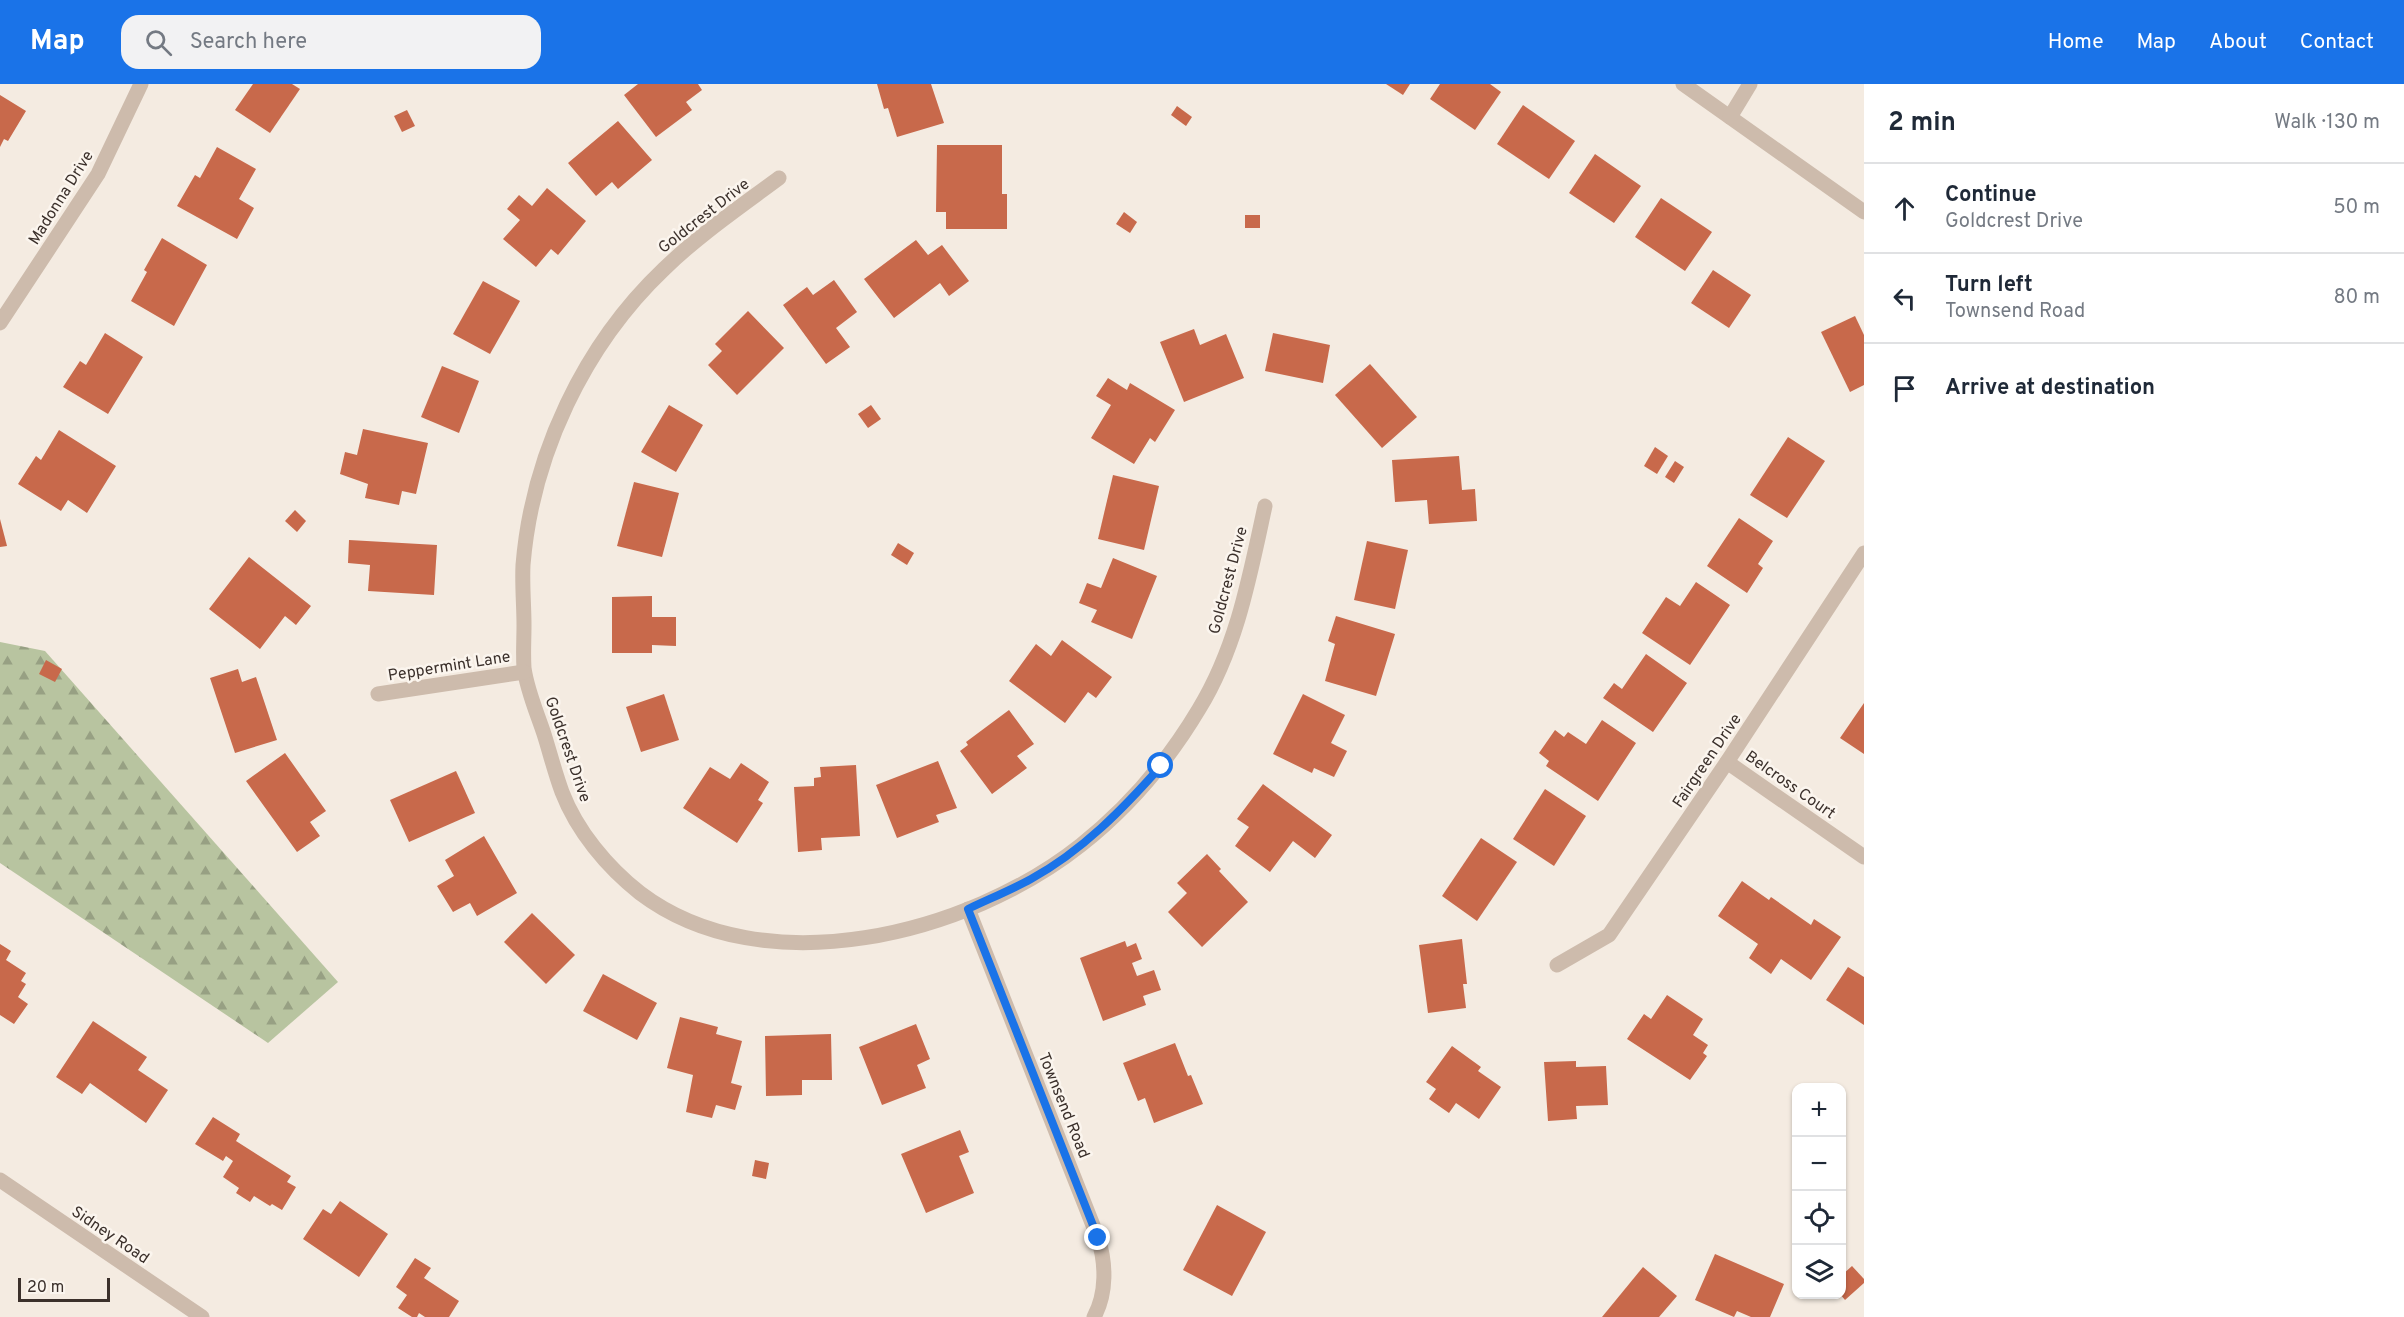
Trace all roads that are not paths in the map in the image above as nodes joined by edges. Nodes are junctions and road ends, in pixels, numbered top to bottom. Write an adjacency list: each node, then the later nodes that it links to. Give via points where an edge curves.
1 (141, 84): 7 (street, Madonna Drive, via 98,174)
2 (1683, 84): 4 (street)
3 (1750, 84): 4 (street)
4 (1730, 117): 6 (street)
5 (779, 178): 11 (street, Goldcrest Drive, via 662,271 622,315 587,364 550,442 531,511 523,568)
6 (1864, 212)
7 (5, 304): 8 (street, Madonna Drive)
8 (0, 323)
9 (1265, 506): 15 (street, Goldcrest Drive, via 1244,602 1226,656 1201,707 1161,766 1123,809 1079,846 1032,878)
10 (1864, 553): 13 (street, Fairgreen Drive)
11 (524, 672): 12 (street, Peppermint Lane); 15 (street, Goldcrest Drive, via 562,794 582,830 616,872 677,916 718,932 800,942 851,939 915,927)
12 (378, 694)
13 (1726, 762): 14 (street, Belcross Court); 16 (street, Fairgreen Drive, via 1609,935)
14 (1864, 857)
15 (968, 909): 19 (street, Townsend Road, via 1104,1257 1104,1285)
16 (1557, 965)
17 (0, 1180): 18 (street, Sidney Road)
18 (202, 1317)
19 (1094, 1317)

